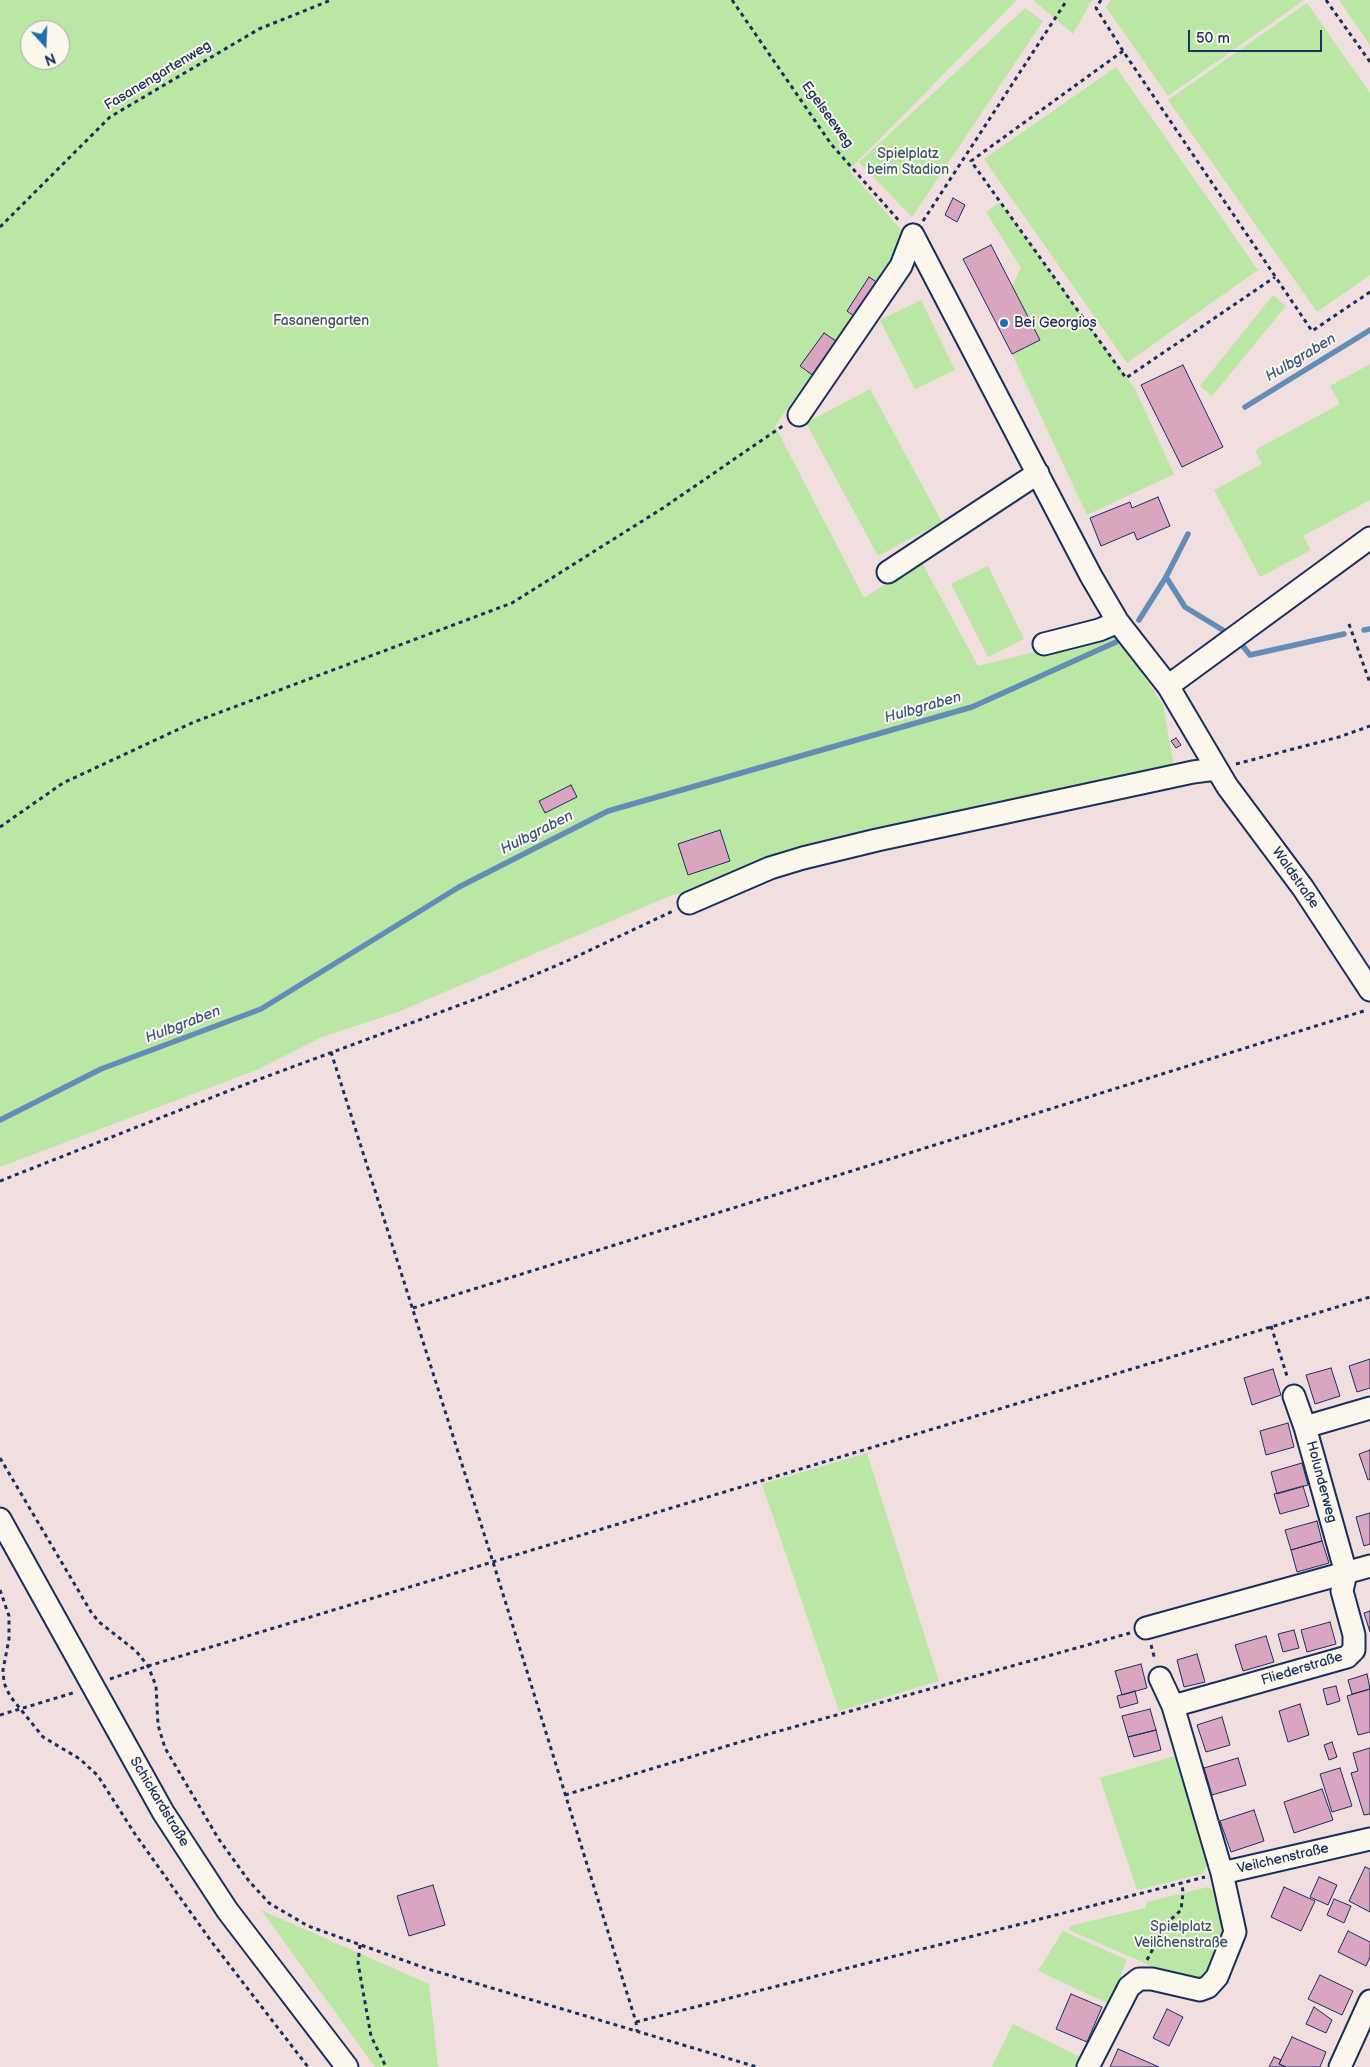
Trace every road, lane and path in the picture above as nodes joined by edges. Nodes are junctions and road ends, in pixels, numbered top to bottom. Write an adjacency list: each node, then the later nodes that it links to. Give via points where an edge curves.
1 (331, 0): 8 (path, Fasanengartenweg, via 259,29 110,117)
2 (732, 0): 9 (path, Egelseeweg, via 831,144)
3 (1067, 0): 9 (path)
4 (1101, 0): 6 (path, via 1096,8)
5 (1326, 0): 7 (path)
6 (1123, 50): 10 (path); 10 (path, via 971,161 1126,378)
7 (1370, 62)
8 (0, 227)
9 (913, 236): 12 (street, via 901,266); 13 (street, Waldstraße)
10 (1275, 277): 11 (path, via 1312,331)
11 (1370, 292)
12 (799, 415): 23 (path, via 663,508 512,603 194,722 63,783)
13 (1038, 473): 15 (street); 16 (street, Waldstraße)
14 (1370, 538): 20 (street)
15 (888, 572)
16 (1118, 622): 18 (street); 20 (street, Waldstraße)
17 (1349, 624): 19 (path)
18 (1044, 644)
19 (1370, 683)
20 (1168, 686): 22 (street, Waldstraße)
21 (1370, 726): 22 (path)
22 (1216, 769): 24 (street, via 877,840 809,849); 25 (street, Waldstraße, via 1303,888)
23 (0, 827)
24 (690, 903): 27 (path, via 529,978)
25 (1370, 990)
26 (1370, 1009): 30 (path)
27 (331, 1052): 28 (path); 30 (path)
28 (0, 1181)
29 (1370, 1297): 31 (path)
30 (413, 1308): 37 (path)
31 (1271, 1326): 32 (path); 37 (path)
32 (1294, 1396): 34 (street)
33 (1370, 1408): 34 (street, Holunderweg)
34 (1306, 1427): 39 (street, Holunderweg)
35 (0, 1458): 42 (path, via 91,1612 136,1651)
36 (0, 1519): 44 (street, Schickardstraße)
37 (493, 1562): 42 (path); 48 (path)
38 (1370, 1566): 39 (street)
39 (1346, 1572): 41 (street); 45 (street, Fliederstraße, via 1342,1591 1354,1635 1354,1650 1347,1657)
40 (0, 1590): 46 (path, via 10,1627 4,1683)
41 (1146, 1628): 43 (path); 48 (path, via 740,1742)
42 (148, 1666): 44 (path); 52 (path, via 156,1686 158,1725 165,1748 201,1812 249,1881 268,1904 280,1912)
43 (1160, 1678): 45 (street)
44 (92, 1686): 46 (path); 58 (street, Schickardstraße, via 159,1804 227,1910)
45 (1173, 1706): 50 (street)
46 (18, 1708): 47 (path); 57 (path, via 44,1737 80,1759 98,1776 206,1934)
47 (0, 1715)
48 (565, 1795): 55 (path)
49 (1370, 1839): 50 (street, Veilchenstraße)
50 (1222, 1873): 51 (path); 53 (street, Veilchenstraße, via 1235,1932 1217,1977 1200,1990)
51 (1182, 1883): 53 (path, via 1181,1910 1166,1924); 55 (path)
52 (360, 1945): 56 (path, via 489,1988); 59 (path, via 358,1964 371,2036)
53 (1139, 1979): 61 (street, via 1129,1987)
54 (1370, 2001): 62 (street)
55 (636, 2022): 56 (path)
56 (637, 2031): 60 (path)
57 (308, 2067)
58 (347, 2067)
59 (386, 2067)
60 (758, 2067)
61 (1088, 2067)
62 (1340, 2067)

